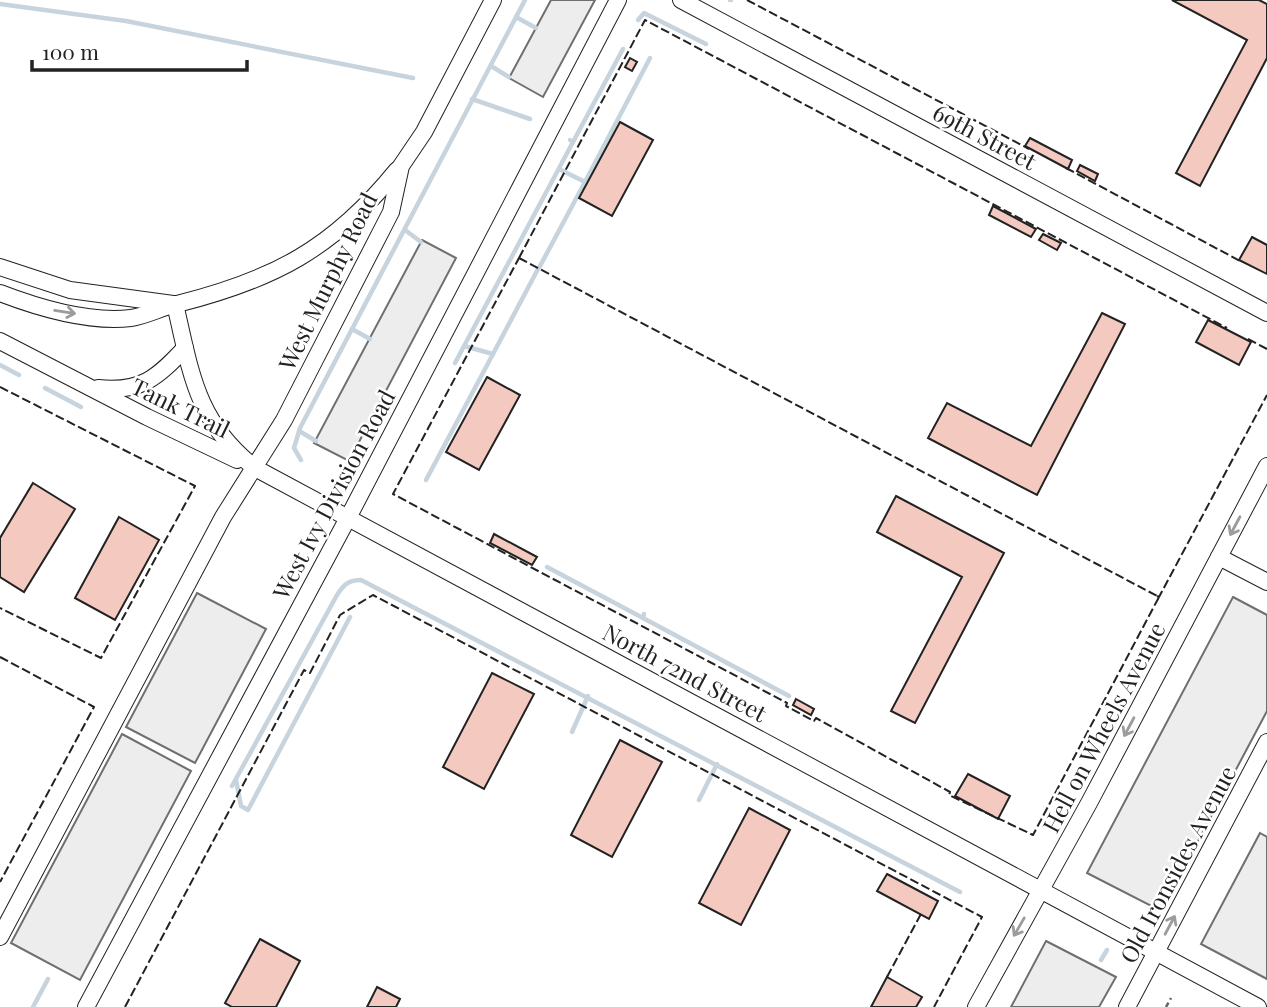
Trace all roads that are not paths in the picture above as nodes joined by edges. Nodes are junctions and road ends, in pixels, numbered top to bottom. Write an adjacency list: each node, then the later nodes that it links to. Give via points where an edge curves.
1 (494, 0): 4 (street, West Murphy Road)
2 (618, 0): 14 (street, West Ivy Division Road)
3 (681, 0): 8 (street, 69th Street)
4 (401, 166): 7 (street, via 349,221 283,269 221,294); 13 (street, West Murphy Road, via 391,212)
5 (0, 267): 7 (street, via 70,290)
6 (0, 293): 7 (street, one-way to 7, via 58,311 93,316 131,318)
7 (175, 304): 10 (street, North 72nd Street)
8 (1267, 313)
9 (0, 341): 11 (street, Tank Trail)
10 (185, 348): 11 (street, Tank Trail, via 158,377 113,390); 13 (street, North 72nd Street, via 202,406 230,448)
11 (88, 387): 13 (street, Tank Trail)
12 (1267, 466): 15 (street, Hell on Wheels Avenue, one-way to 15)
13 (255, 468): 14 (street, North 72nd Street); 19 (street, West Murphy Road, via 223,517)
14 (349, 516): 18 (street, North 72nd Street); 21 (street, West Ivy Division Road)
15 (1219, 557): 16 (street); 18 (street, Hell on Wheels Avenue, one-way to 18)
16 (1267, 582)
17 (1267, 742): 20 (street, Old Ironsides Avenue, one-way to 17)
18 (1041, 891): 20 (street, North 72nd Street); 22 (street, Hell on Wheels Avenue, one-way to 22)
19 (0, 937)
20 (1155, 954): 23 (street, Old Ironsides Avenue); 24 (street, North 72nd Street)
21 (86, 1007)
22 (976, 1007)
23 (1127, 1007)
24 (1258, 1007)

